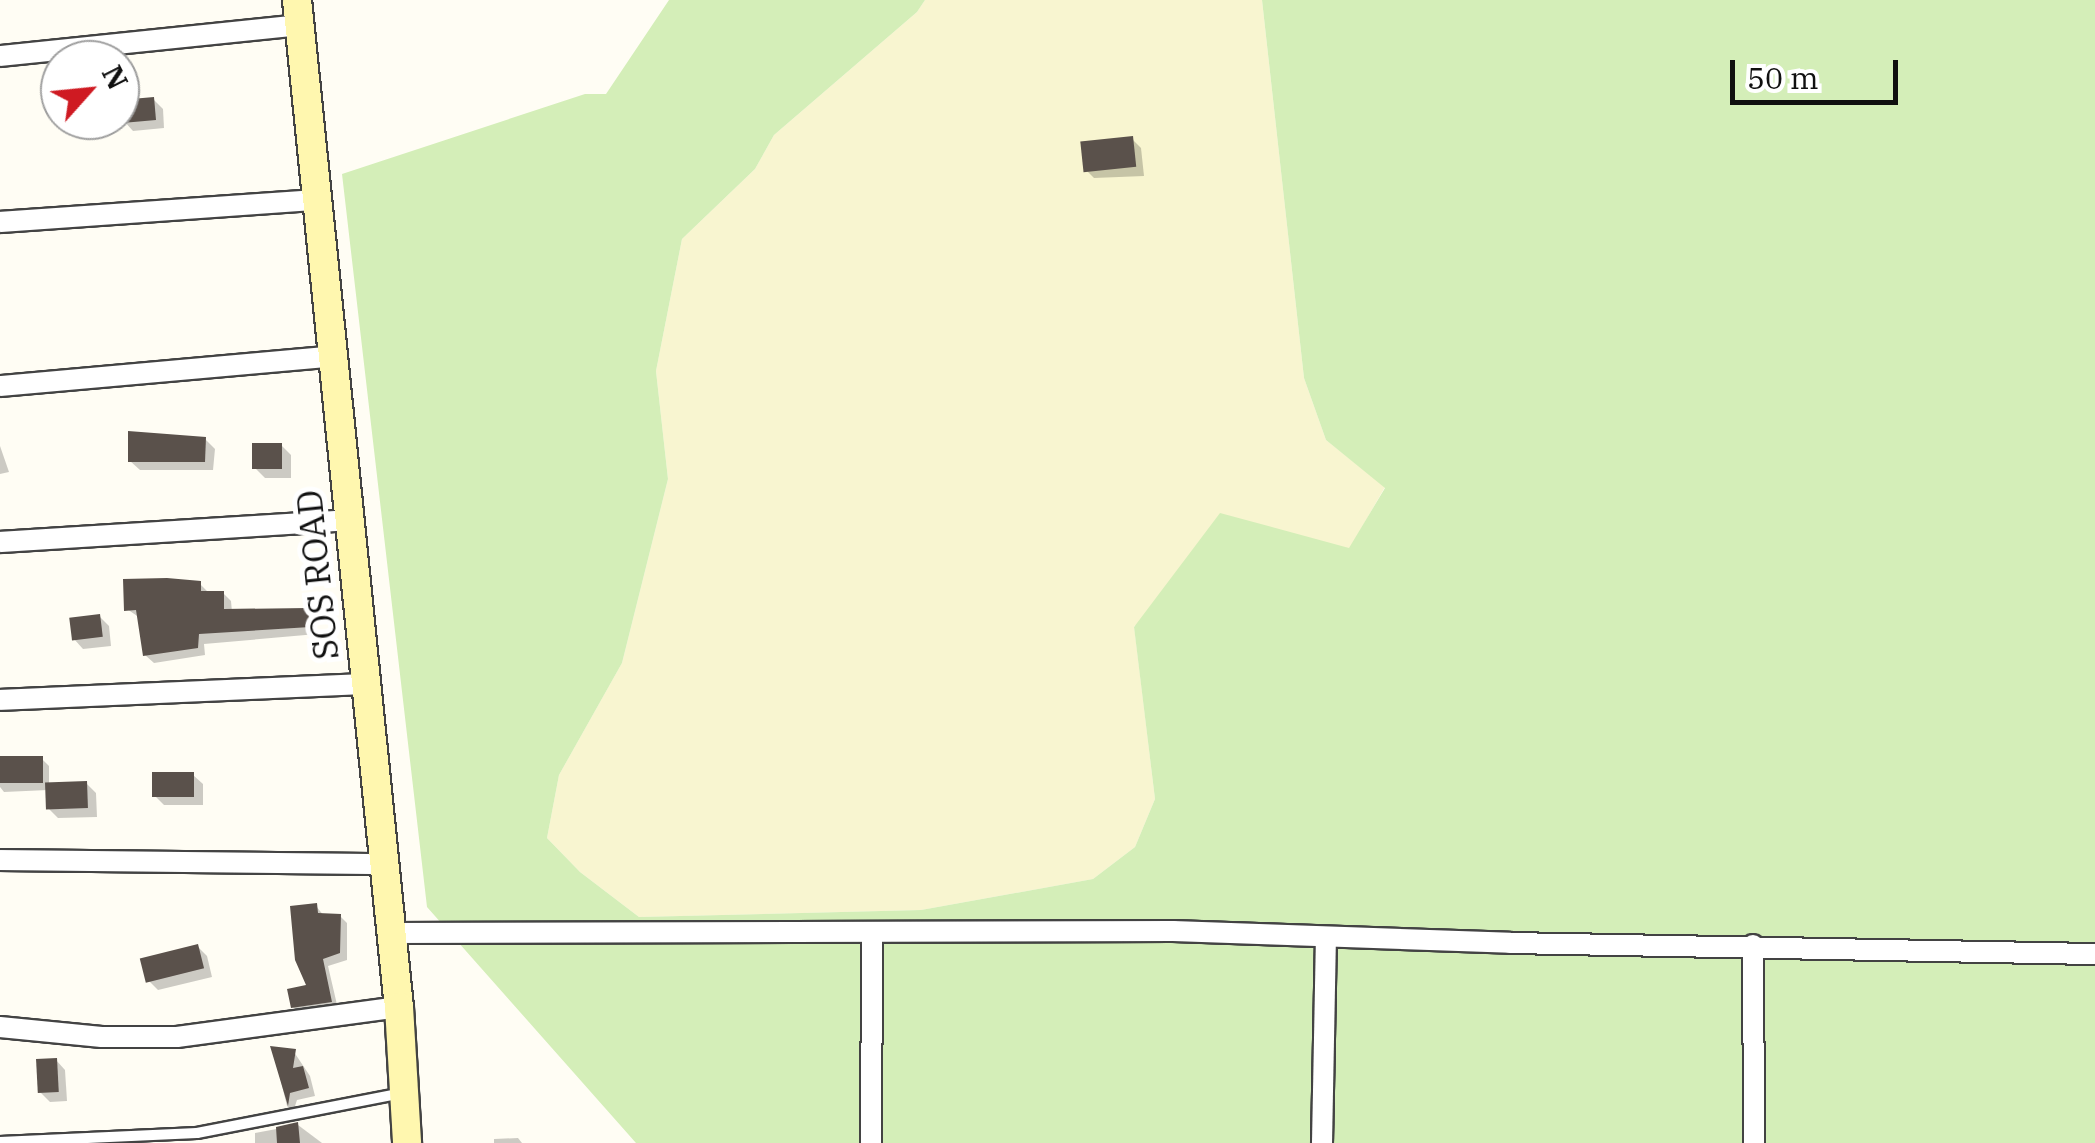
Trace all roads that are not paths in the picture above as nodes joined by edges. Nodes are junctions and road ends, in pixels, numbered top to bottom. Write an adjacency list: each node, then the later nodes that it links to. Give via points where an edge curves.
1 (298, 13): 2 (street); 3 (street, SOS ROAD)
2 (0, 56)
3 (317, 200): 4 (street); 5 (street, SOS ROAD)
4 (0, 222)
5 (333, 356): 6 (street); 7 (street, SOS ROAD)
6 (0, 386)
7 (349, 520): 8 (street); 9 (street, SOS ROAD)
8 (0, 542)
9 (366, 684): 10 (street); 12 (street, SOS ROAD)
10 (0, 700)
11 (0, 860): 12 (street)
12 (384, 864): 13 (street, SOS ROAD)
13 (391, 933): 14 (street); 18 (street, SOS ROAD)
14 (872, 933): 15 (street); 23 (street)
15 (1326, 936): 16 (street); 24 (street)
16 (1753, 945): 17 (street); 25 (street)
17 (2095, 954)
18 (399, 1007): 19 (street, via 176,1037); 20 (street, SOS ROAD)
19 (0, 1027)
20 (404, 1092): 21 (lane, via 196,1133); 22 (street, SOS ROAD)
21 (0, 1142)
22 (407, 1143)
23 (871, 1143)
24 (1322, 1143)
25 (1754, 1143)

